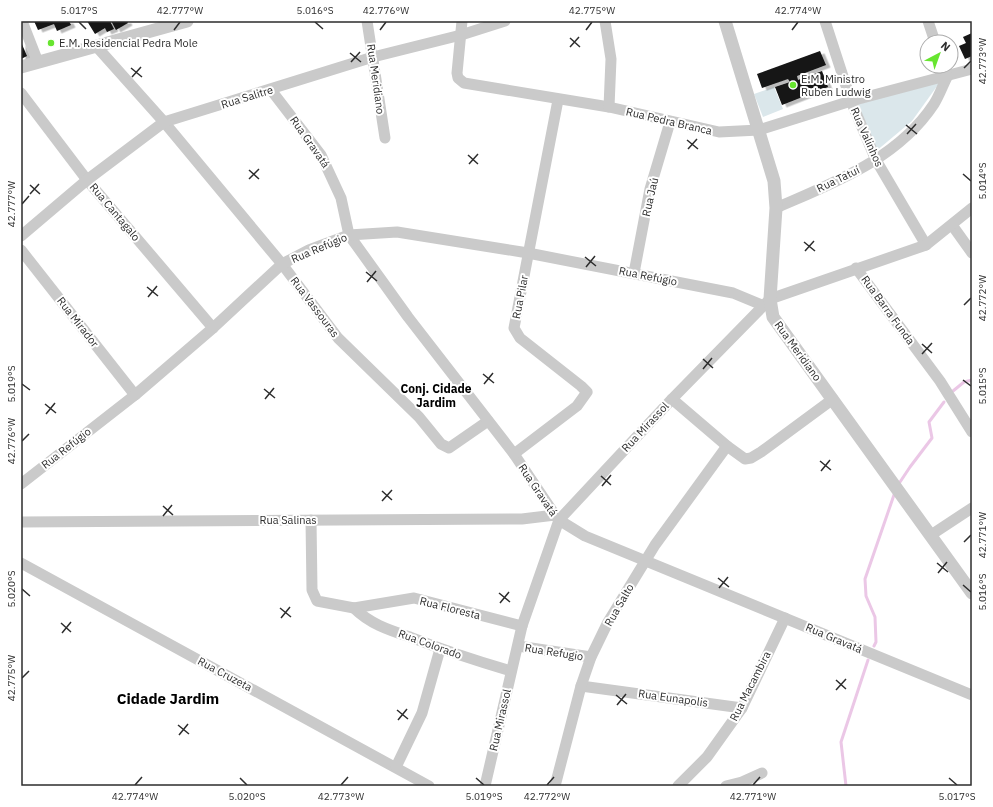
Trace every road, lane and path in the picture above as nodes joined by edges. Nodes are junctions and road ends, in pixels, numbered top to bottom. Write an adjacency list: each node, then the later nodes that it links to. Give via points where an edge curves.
1 (22, 21): 15 (street)
2 (187, 21): 10 (street)
3 (367, 21): 14 (street, Rua Meridiano)
4 (462, 21): 12 (street)
5 (505, 21): 12 (street, Rua Salitre)
6 (605, 21): 25 (street, via 610,58)
7 (725, 21): 28 (street, Rua Meridiano)
8 (825, 21): 24 (street, Rua Valinhos)
9 (928, 21): 11 (street)
10 (171, 23): 13 (street)
11 (932, 34)
12 (460, 35): 14 (street, Rua Salitre); 23 (street, Rua Pedra Branca, via 457,73 460,82)
13 (97, 47): 15 (street); 26 (street, Rua Vassouras)
14 (373, 57): 21 (street, Rua Salitre); 29 (street, Rua Meridiano)
15 (38, 62): 16 (street)
16 (21, 67)
17 (972, 69): 18 (street, Rua Pedra Branca)
18 (959, 70)
19 (936, 74): 24 (street, Rua Pedra Branca)
20 (944, 74): 30 (street, Rua Tatuí, via 934,103 927,113 912,130)
21 (270, 90): 26 (street, Rua Salitre); 35 (street, Rua Gravatá, via 321,155 341,198)
22 (21, 93): 31 (street, Rua Cantagalo)
23 (558, 100): 25 (street, Rua Pedra Branca); 39 (street, Rua Pilar)
24 (851, 101): 28 (street, Rua Pedra Branca); 30 (street, Rua Valinhos)
25 (609, 108): 27 (street, Rua Pedra Branca)
26 (164, 122): 31 (street, Rua Salitre); 41 (street, Rua Vassouras)
27 (670, 122): 28 (street, Rua Pedra Branca, via 719,132); 43 (street, Rua Jaú, via 650,189)
28 (759, 130): 32 (street, Rua Meridiano, via 772,169)
29 (385, 138)
30 (876, 160): 32 (street, Rua Tatuí, via 833,183); 37 (street, Rua Valinhos)
31 (87, 180): 36 (street, Rua Salitre); 45 (street, Rua Cantagalo)
32 (776, 208): 44 (street, Rua Meridiano)
33 (972, 208): 34 (street, Rua Mirassol)
34 (952, 225): 37 (street, Rua Mirassol); 40 (street)
35 (349, 235): 39 (street, Rua Refúgio, via 397,232); 41 (street, Rua Refúgio, via 309,250); 49 (street, Rua Gravatá)
36 (21, 236)
37 (926, 245): 42 (street, Rua Mirassol)
38 (21, 250): 46 (street, Rua Mirador)
39 (528, 253): 43 (street, Rua Refúgio); 52 (street, Rua Pilar, via 515,320 516,332 533,349 587,392 577,406)
40 (972, 253)
41 (282, 264): 45 (street, Rua Refúgio); 49 (street, Rua Vassouras, via 338,338 419,417 441,444 449,448)
42 (856, 268): 44 (street, Rua Mirassol); 50 (street, Rua Barra Funda, via 940,381)
43 (634, 273): 44 (street, Rua Refúgio)
44 (766, 302): 47 (street, Rua Mirassol); 48 (street, Rua Meridiano, via 778,325)
45 (213, 328): 46 (street, Rua Refúgio)
46 (135, 395): 53 (street, Rua Refúgio)
47 (672, 399): 51 (street); 55 (street, Rua Mirassol)
48 (834, 399): 51 (street, via 751,458 743,458); 58 (street, Rua Meridiano)
49 (488, 422): 52 (street, Rua Gravatá)
50 (972, 432)
51 (727, 446): 59 (street, Rua Salto)
52 (514, 454): 55 (street, Rua Gravatá)
53 (21, 484)
54 (972, 508): 58 (street)
55 (557, 518): 56 (street, Rua Salinas); 59 (street, Rua Gravatá, via 585,536); 64 (street, Rua Mirassol)
56 (311, 520): 57 (street, Rua Salinas); 62 (street, Rua Floresta, via 314,596 322,603)
57 (21, 522)
58 (931, 535): 61 (street, Rua Meridiano)
59 (646, 560): 63 (street, Rua Gravatá); 67 (street, Rua Salto, via 608,622)
60 (21, 563): 72 (street, Rua Cruzeta)
61 (972, 593)
62 (354, 608): 64 (street, Rua Floresta, via 414,598); 66 (street, Rua Colorado, via 368,621)
63 (785, 618): 70 (street, Rua Gravatá); 71 (street, Rua Macambira)
64 (522, 626): 65 (street, Rua Mirassol)
65 (518, 646): 67 (street, Rua Refugio); 68 (street, Rua Mirassol)
66 (440, 649): 68 (street, Rua Colorado); 72 (street, via 422,714)
67 (591, 657): 69 (street, Rua Salto)
68 (511, 671): 76 (street, Rua Mirassol)
69 (581, 686): 71 (street, Rua Eunapolis); 77 (street, Rua Salto)
70 (972, 695)
71 (742, 708): 78 (street, Rua Macambira, via 707,757)
72 (396, 767): 75 (street, Rua Cruzeta)
73 (762, 773): 74 (street)
74 (742, 784): 79 (street)
75 (429, 786)
76 (485, 786)
77 (554, 786)
78 (678, 786)
79 (726, 786)

